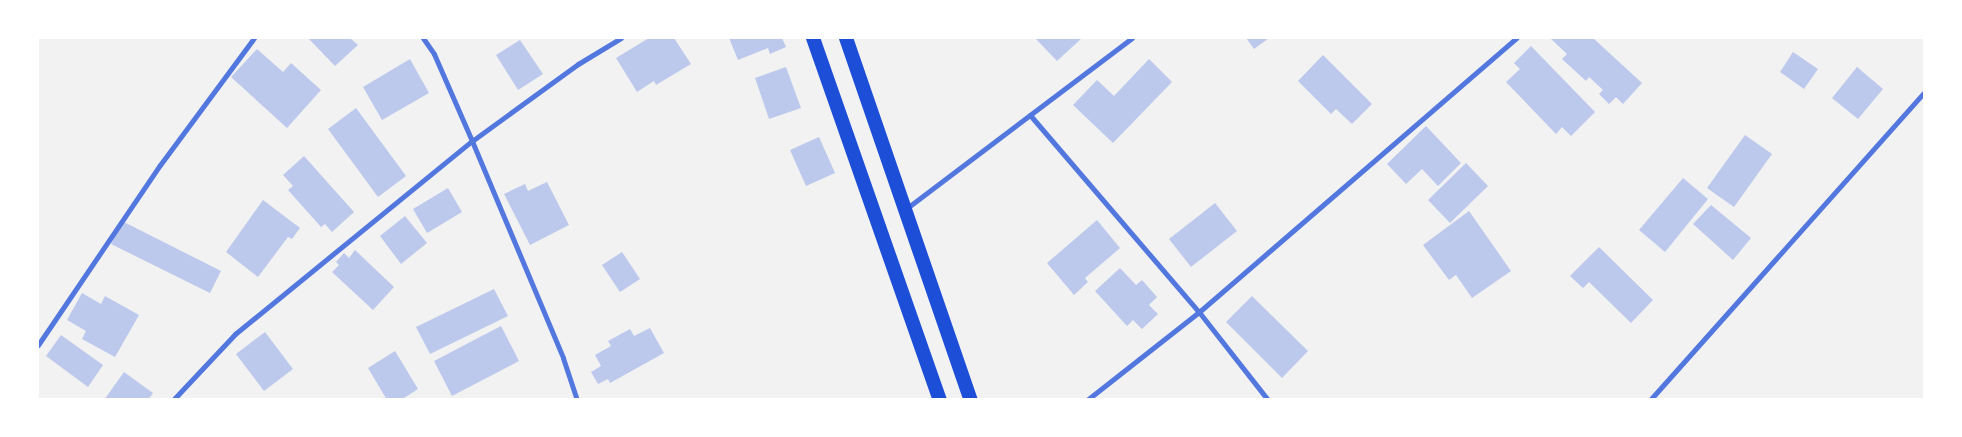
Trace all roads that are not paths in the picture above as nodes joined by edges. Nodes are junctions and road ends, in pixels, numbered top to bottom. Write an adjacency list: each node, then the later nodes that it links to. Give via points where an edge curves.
1 (254, 38): 13 (street, via 160,165)
2 (423, 38): 10 (street, via 434,54)
3 (621, 38): 10 (street, via 578,64)
4 (813, 38): 16 (highway)
5 (846, 38): 11 (highway)
6 (1132, 38): 9 (street)
7 (1516, 38): 12 (street)
8 (1924, 93): 20 (street)
9 (1030, 114): 11 (street); 12 (street)
10 (472, 142): 14 (street, via 235,334); 15 (street)
11 (906, 209): 17 (highway)
12 (1199, 312): 18 (street); 19 (street)
13 (38, 345)
14 (173, 400)
15 (577, 400)
16 (940, 400)
17 (971, 400)
18 (1087, 400)
19 (1268, 400)
20 (1650, 400)

